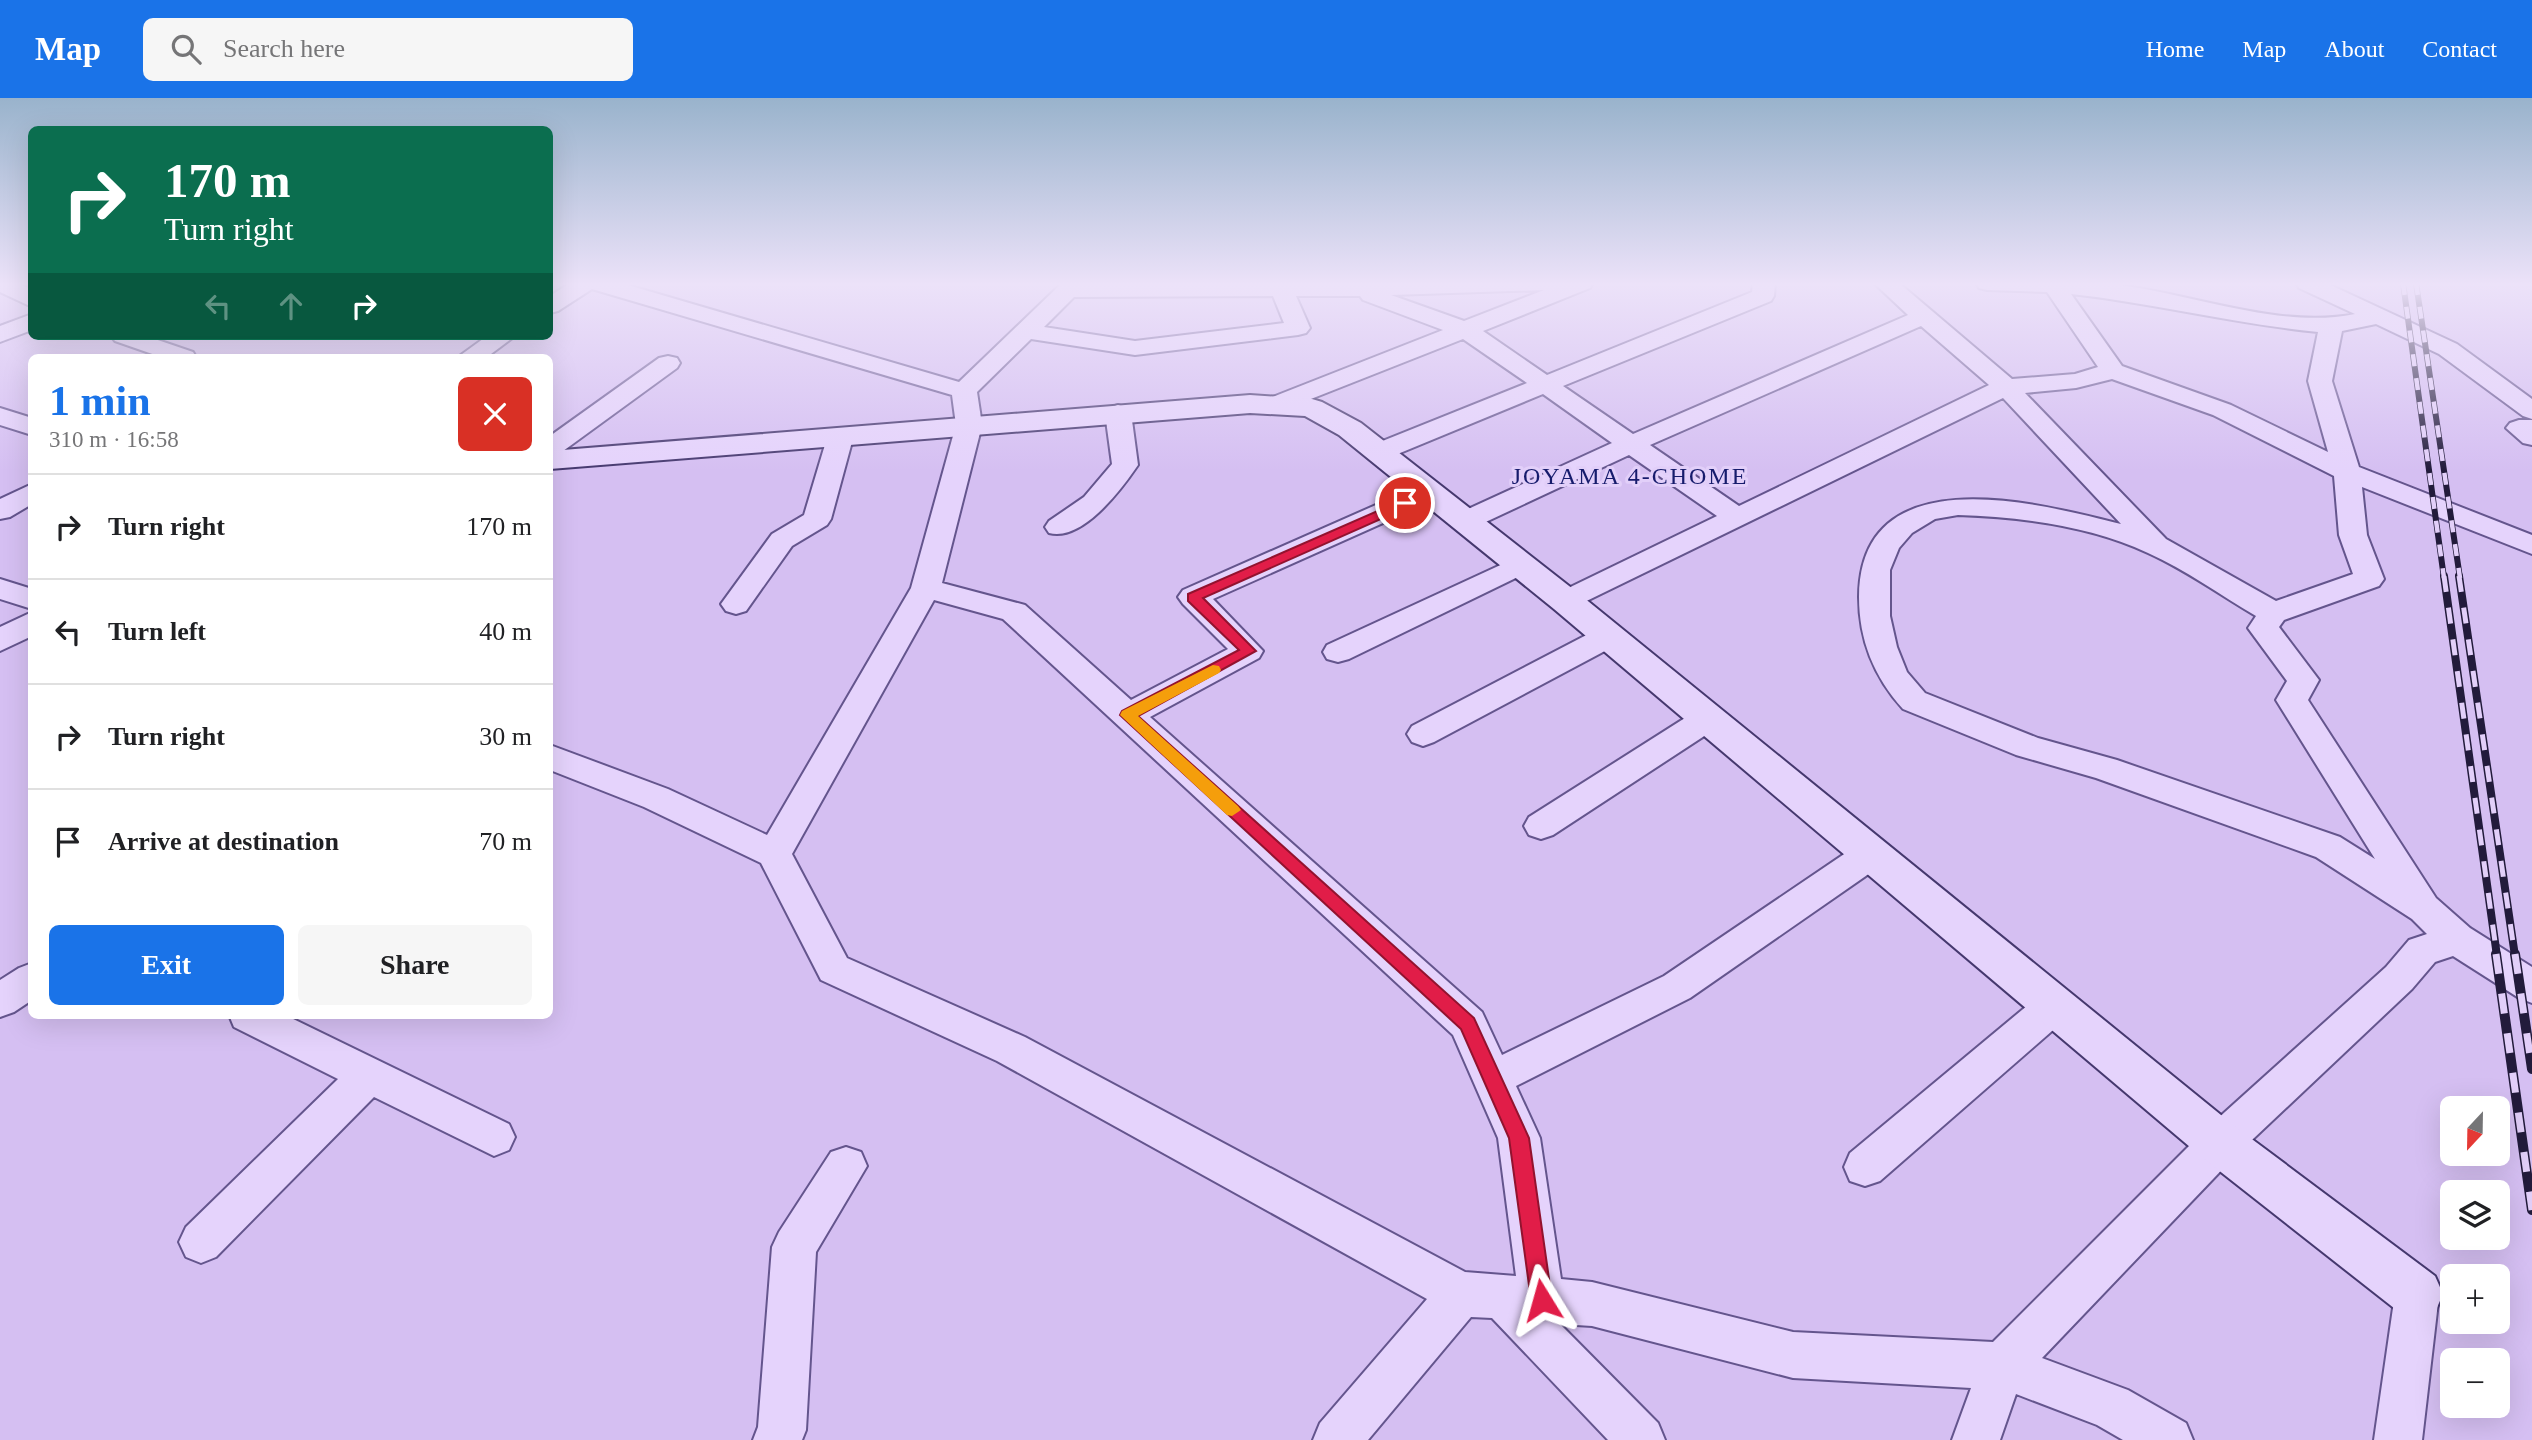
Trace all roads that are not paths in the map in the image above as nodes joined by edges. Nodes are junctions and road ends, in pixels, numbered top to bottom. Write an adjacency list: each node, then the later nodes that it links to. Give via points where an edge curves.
1 (150, 346): 14 (street)
2 (809, 346): 19 (street)
3 (1012, 346): 19 (street)
4 (1120, 346): 5 (street)
5 (1154, 346)
6 (1426, 346): 20 (street)
7 (1488, 346): 17 (street)
8 (1641, 346): 17 (street)
9 (1856, 346): 31 (street)
10 (1956, 346): 18 (street)
11 (2100, 346): 16 (street)
12 (2327, 346): 35 (street, via 2320,381)
13 (2441, 346): 21 (street)
14 (175, 354)
15 (668, 363): 25 (street)
16 (2113, 371): 18 (street, via 2077,381); 35 (street, via 2222,410)
17 (1545, 385): 31 (street); 33 (street)
18 (2006, 387): 39 (street); 43 (street)
19 (964, 391): 26 (street)
20 (1274, 405): 22 (street); 33 (street, via 1312,408)
21 (2532, 411)
22 (1118, 413): 26 (street); 41 (street, via 1125,466 1094,503)
23 (0, 416): 27 (street)
24 (553, 421): 25 (street)
25 (585, 422): 32 (street)
26 (969, 425): 29 (street); 46 (street)
27 (28, 426)
28 (2532, 428): 30 (street, via 2519,428)
29 (840, 438): 34 (street); 49 (street, via 817,519 782,540)
30 (2532, 438)
31 (1631, 444): 39 (street); 40 (street)
32 (553, 446)
33 (1379, 452): 36 (street)
34 (553, 460)
35 (2347, 472): 42 (street); 50 (street, via 2353,536 2369,579)
36 (1429, 492): 40 (street); 55 (street, via 1193,597 1248,651)
37 (28, 494): 38 (street)
38 (0, 511)
39 (1735, 516): 48 (street)
40 (1465, 521): 44 (street)
41 (1059, 527)
42 (2532, 545)
43 (2156, 546): 50 (street); 62 (street, via 2077,522 1973,506 1938,509 1903,526 1886,541 1875,572 1873,615 1883,655 1901,688 1914,701 2028,747 2328,847)
44 (1520, 565): 48 (street); 54 (street)
45 (0, 588): 47 (street)
46 (926, 588): 55 (street, via 1014,612); 60 (street)
47 (28, 598)
48 (1566, 601): 52 (street)
49 (736, 604)
50 (2273, 613): 62 (street, via 2263,628 2303,680 2292,700)
51 (28, 624): 53 (street)
52 (1607, 637): 56 (street); 57 (street)
53 (0, 641)
54 (1338, 652)
55 (1128, 715): 70 (street, via 1468,1024)
56 (1707, 719): 59 (street); 61 (street)
57 (1423, 734)
58 (553, 758): 60 (street, via 656,798)
59 (1541, 826)
60 (774, 854): 77 (street, via 835,969 1011,1049)
61 (1871, 854): 67 (street); 70 (street, via 1677,987)
62 (2425, 909): 63 (street)
63 (2457, 939): 65 (street); 72 (street, via 2422,951 2399,978)
64 (28, 982): 66 (street)
65 (2532, 987)
66 (0, 1001)
67 (2054, 1006): 72 (street); 74 (street)
68 (256, 1019): 69 (street)
69 (369, 1075): 71 (street); 75 (street)
70 (1492, 1079): 77 (street, via 1519,1138)
71 (494, 1137)
72 (2220, 1143): 76 (street); 78 (street)
73 (846, 1166): 79 (street, via 794,1247 782,1430)
74 (1865, 1167)
75 (201, 1242)
76 (2417, 1294): 84 (street)
77 (1502, 1297): 78 (street, via 1592,1304 1793,1355); 80 (street); 81 (street)
78 (2002, 1366): 82 (street); 83 (street, via 2111,1407)
79 (777, 1440)
80 (1337, 1440)
81 (1642, 1440)
82 (1976, 1440)
83 (2169, 1440)
84 (2398, 1440)

